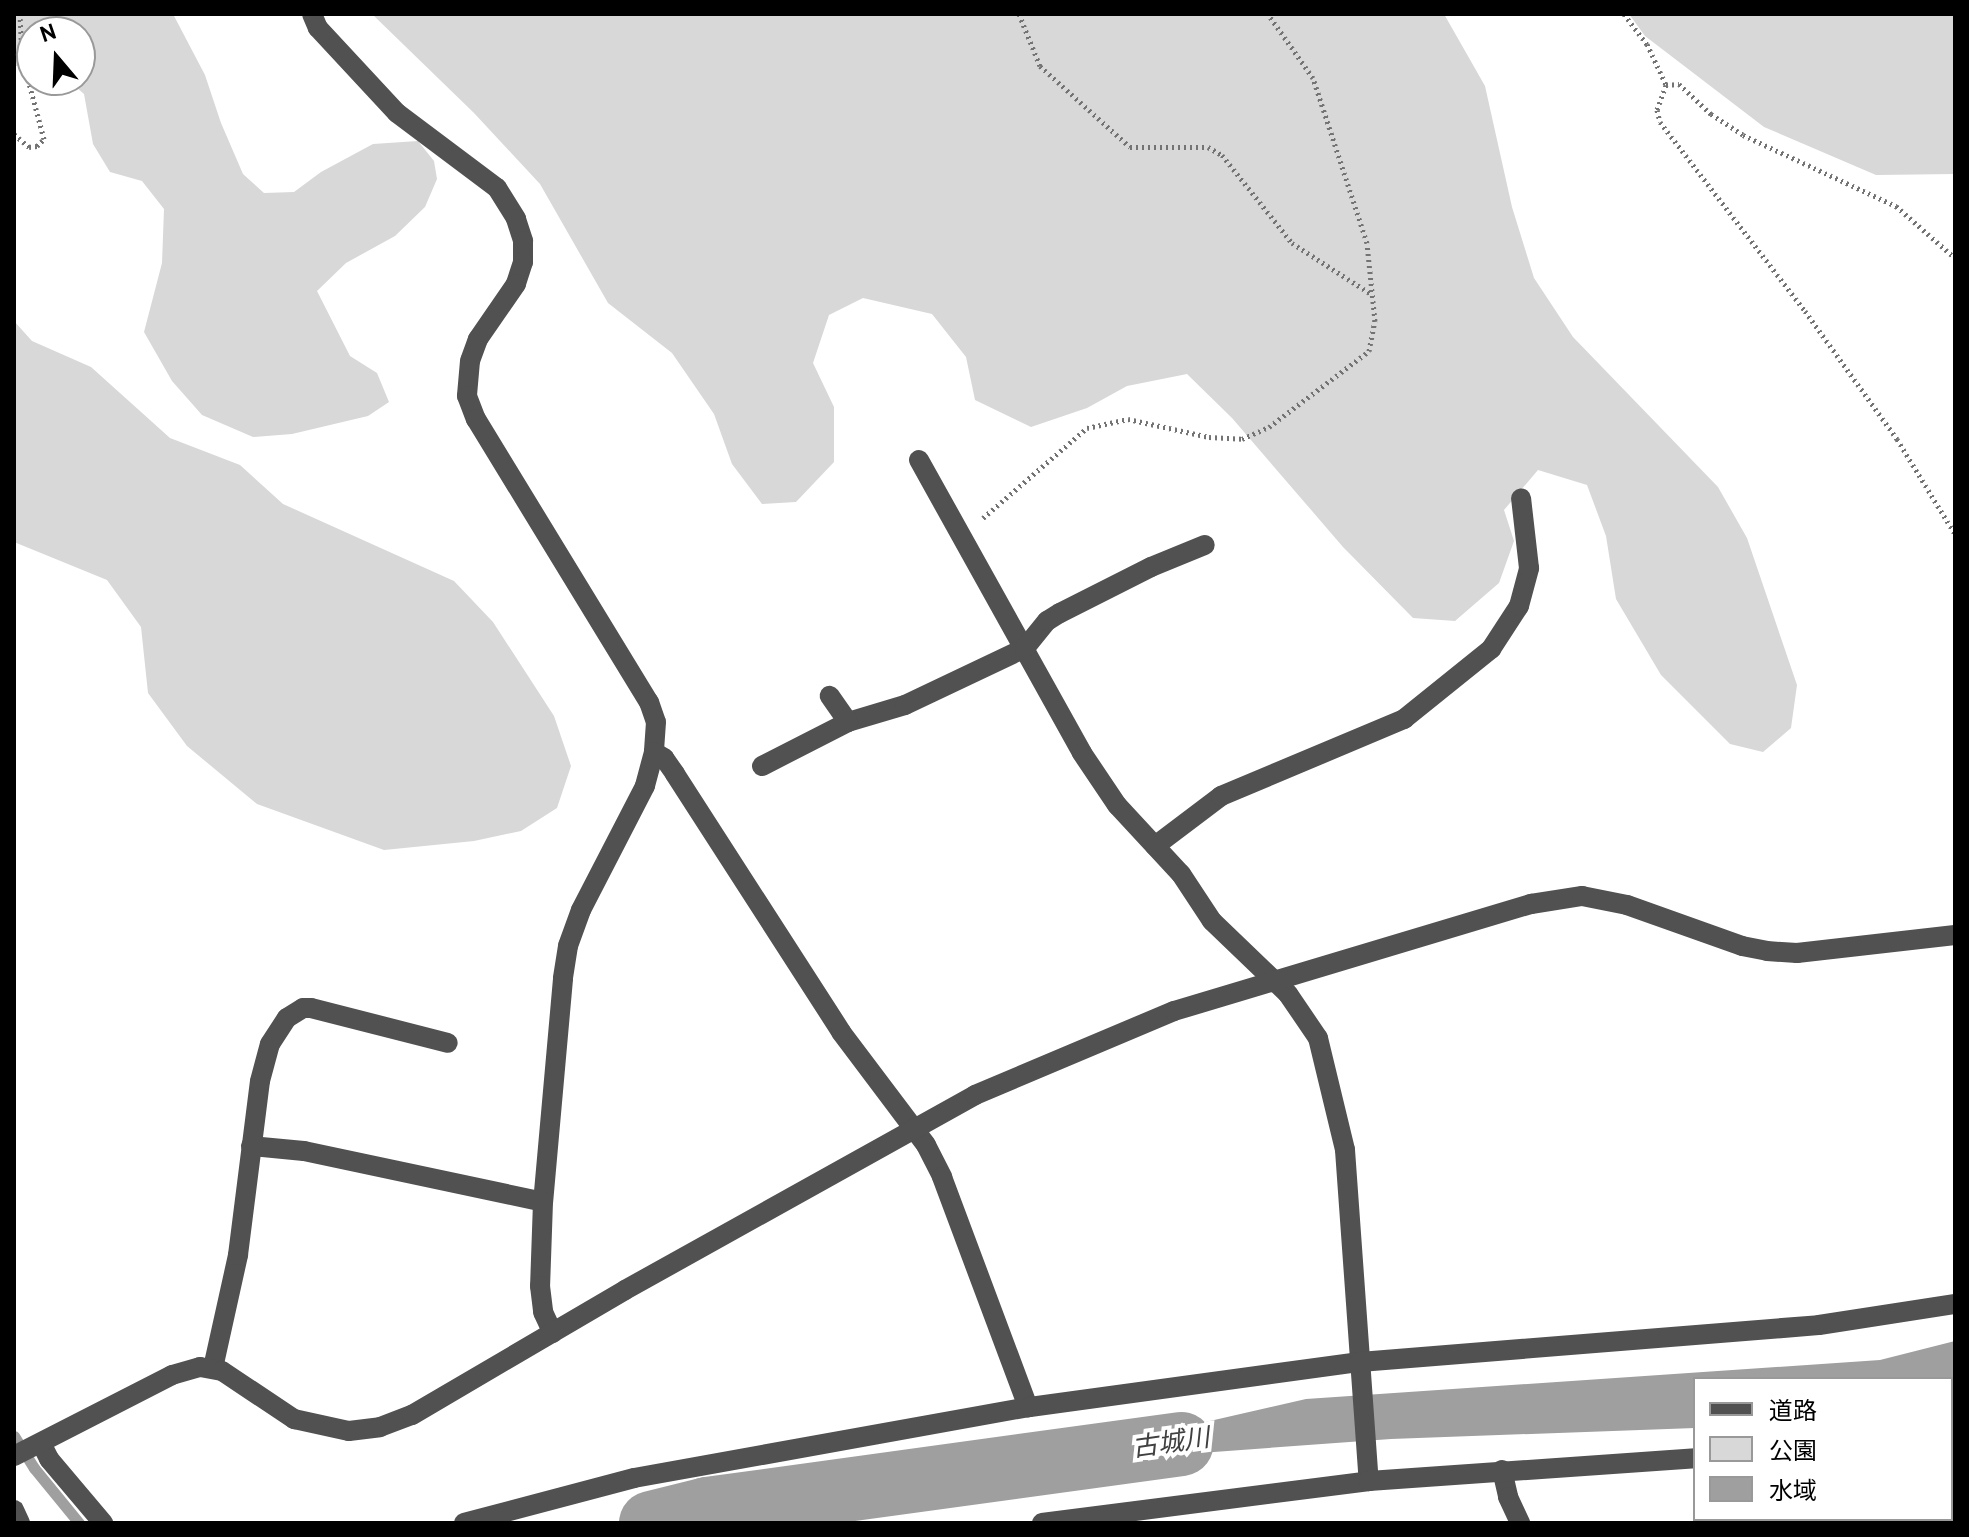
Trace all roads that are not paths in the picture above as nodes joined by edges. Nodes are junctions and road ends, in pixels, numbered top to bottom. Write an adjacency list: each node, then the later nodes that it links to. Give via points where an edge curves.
1 (312, 14): 8 (street, via 318,28 397,113 497,188 516,219 523,262 516,284 478,339 467,396 476,419 649,702 656,722)
2 (919, 460): 5 (street)
3 (1521, 498): 10 (street, via 1529,568 1519,606 1491,649 1404,719 1221,796)
4 (1205, 545): 5 (street, via 1060,613)
5 (1025, 648): 7 (street, via 905,705); 10 (street, via 1082,753 1117,805)
6 (830, 696): 7 (street)
7 (848, 722): 9 (street)
8 (654, 752): 14 (street, via 670,766 841,1032); 16 (street, via 645,786 568,946)
9 (762, 766)
10 (1155, 846): 12 (street, via 1212,921)
11 (1955, 935): 12 (street, via 1797,953 1767,951 1627,905 1559,897)
12 (1273, 982): 14 (street, via 1174,1011 975,1095); 20 (street, via 1288,994 1318,1038 1345,1150)
13 (448, 1043): 15 (street, via 311,1008 295,1011 270,1044)
14 (914, 1129): 18 (street); 21 (street, via 942,1177)
15 (251, 1146): 16 (street, via 304,1151); 19 (street, via 229,1310)
16 (543, 1202): 18 (street, via 540,1286 543,1312)
17 (1955, 1304): 20 (street, via 1819,1325)
18 (553, 1333): 19 (street, via 412,1415 349,1431 294,1419)
19 (213, 1368): 22 (street, via 172,1375)
20 (1360, 1370): 21 (street); 25 (street)
21 (1028, 1407): 30 (street, via 634,1478)
22 (29, 1449): 29 (street, via 49,1459)
23 (1693, 1458): 24 (street)
24 (1502, 1470): 25 (street); 32 (street)
25 (1368, 1476): 27 (street)
26 (14, 1510): 28 (street)
27 (1077, 1520): 31 (street)
28 (20, 1523)
29 (103, 1523)
30 (464, 1523)
31 (1042, 1523)
32 (1520, 1523)

